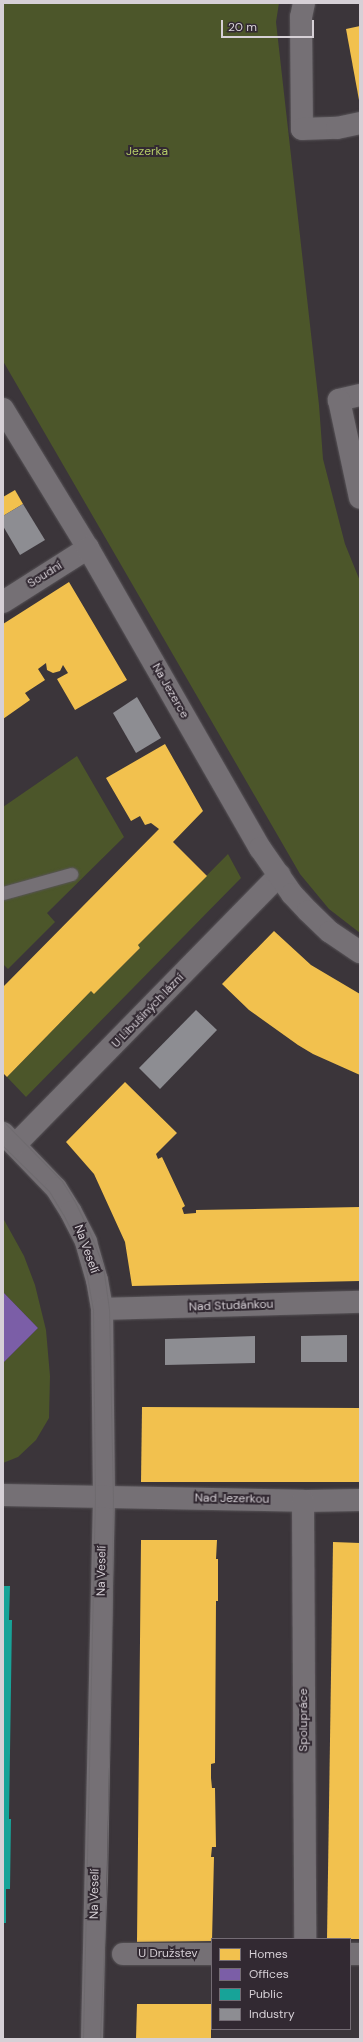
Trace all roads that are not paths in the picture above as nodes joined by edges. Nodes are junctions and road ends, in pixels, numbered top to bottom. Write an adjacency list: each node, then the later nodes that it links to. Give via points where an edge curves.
1 (304, 3): 2 (street, via 301,17 302,129 337,128)
2 (360, 123)
3 (360, 395): 5 (street, via 339,400)
4 (3, 409): 6 (street, Na Jezerce)
5 (360, 498)
6 (88, 548): 7 (street, Soudní); 9 (street, Na Jezerce, via 260,848)
7 (3, 602)
8 (71, 874): 10 (lane)
9 (279, 875): 11 (street, Na Jezerce, via 292,894 321,924); 12 (street, U Libušiných lázní)
10 (3, 893)
11 (360, 952)
12 (9, 1139): 14 (street, Na Veselí, via 56,1188 71,1212 86,1242)
13 (360, 1302): 14 (street, Nad Studánkou)
14 (102, 1309): 16 (street, Na Veselí)
15 (3, 1494): 16 (street, Nad Jezerkou)
16 (104, 1497): 18 (street, Nad Jezerkou); 22 (street, Na Veselí)
17 (360, 1500): 18 (street, Nad Jezerkou)
18 (303, 1501): 19 (street, Spolupráce)
19 (305, 1938)
20 (123, 1954): 21 (street, U Družstev)
21 (211, 1954)
22 (92, 2039)

